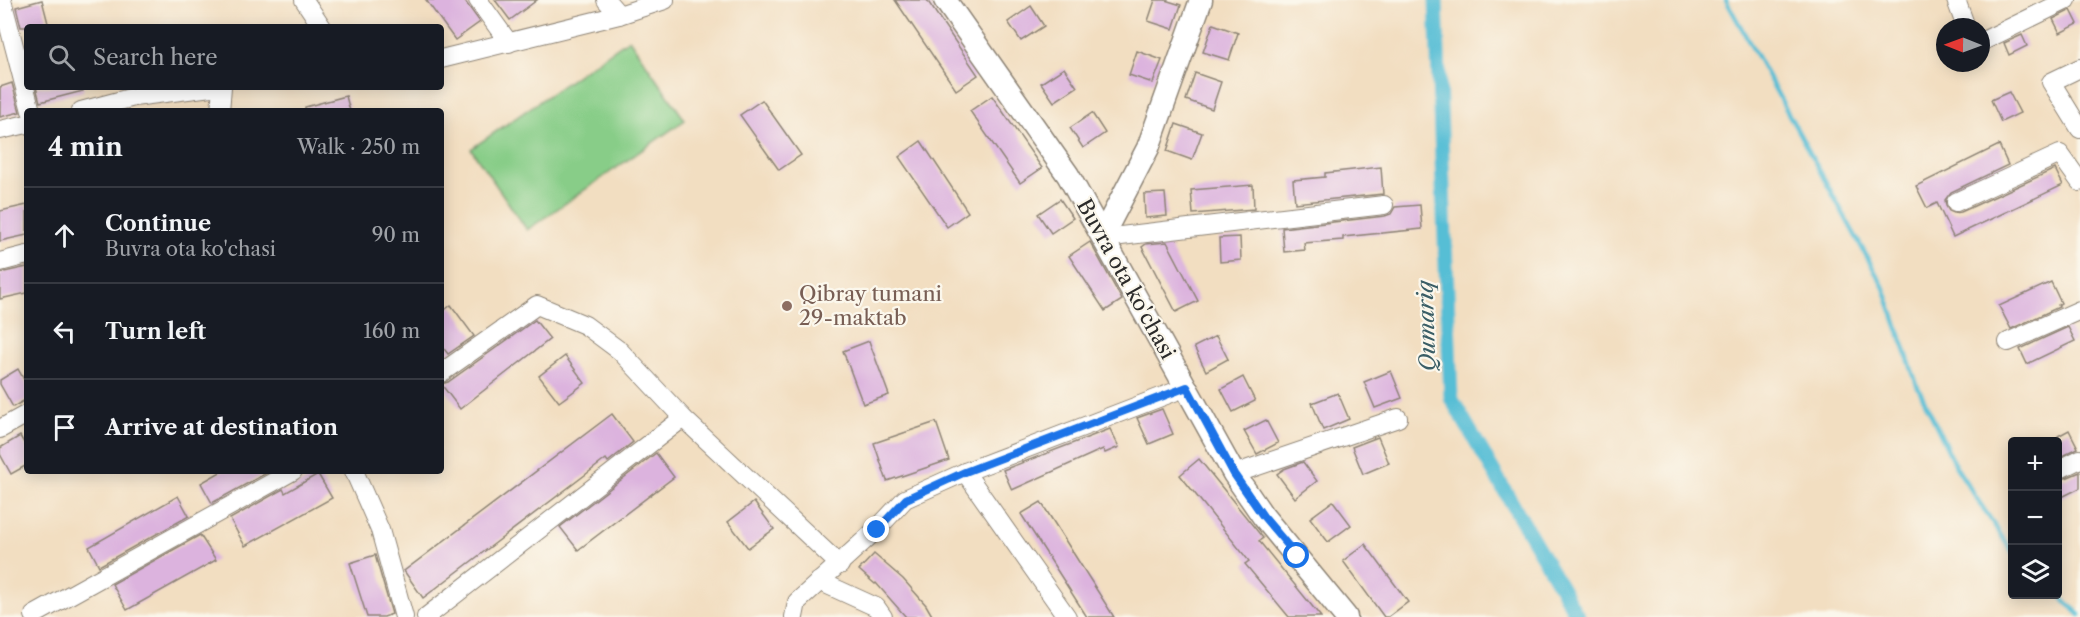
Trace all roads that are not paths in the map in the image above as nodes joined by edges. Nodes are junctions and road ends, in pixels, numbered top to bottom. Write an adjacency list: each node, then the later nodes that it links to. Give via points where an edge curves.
1 (2, 0): 17 (street)
2 (304, 0): 12 (street)
3 (478, 0): 14 (street)
4 (606, 0): 10 (street)
5 (665, 0): 10 (street)
6 (945, 0): 30 (main road, Buvra ota ko'chasi, via 1068,175)
7 (1201, 0): 30 (main road, via 1148,148)
8 (1956, 0): 11 (street)
9 (2067, 0): 13 (street)
10 (619, 15): 14 (street)
11 (1963, 18)
12 (320, 24)
13 (1990, 38)
14 (509, 43): 15 (street)
15 (444, 58)
16 (2080, 68): 25 (street, via 2051,82)
17 (24, 84)
18 (26, 90): 21 (street)
19 (190, 90): 22 (street)
20 (222, 90): 23 (street)
21 (30, 108)
22 (93, 108)
23 (220, 108)
24 (24, 125): 26 (street)
25 (2080, 129)
26 (0, 130)
27 (2080, 182): 28 (street, via 2060,154)
28 (1956, 202)
29 (1384, 205): 30 (street)
30 (1102, 235): 36 (main road, Buvra ota ko'chasi)
31 (24, 256): 32 (street)
32 (0, 262)
33 (2080, 309): 34 (street)
34 (2008, 342)
35 (444, 372): 38 (street, via 537,305 585,325 620,351)
36 (1187, 387): 43 (street); 46 (main road, Buvra ota ko'chasi)
37 (24, 416): 40 (street)
38 (683, 418): 47 (street); 51 (street)
39 (1398, 418): 46 (street)
40 (0, 429)
41 (2080, 459): 42 (street)
42 (2062, 468)
43 (965, 472): 47 (street, via 906,499); 54 (street)
44 (288, 474): 49 (street)
45 (355, 474): 50 (street, via 380,530)
46 (1234, 474): 55 (main road, Buvra ota ko'chasi, via 1263,516)
47 (840, 565): 48 (street)
48 (819, 581): 52 (street, via 797,602); 53 (street, via 876,607)
49 (34, 615)
50 (404, 617)
51 (426, 617)
52 (794, 617)
53 (883, 617)
54 (1067, 617)
55 (1346, 617)

